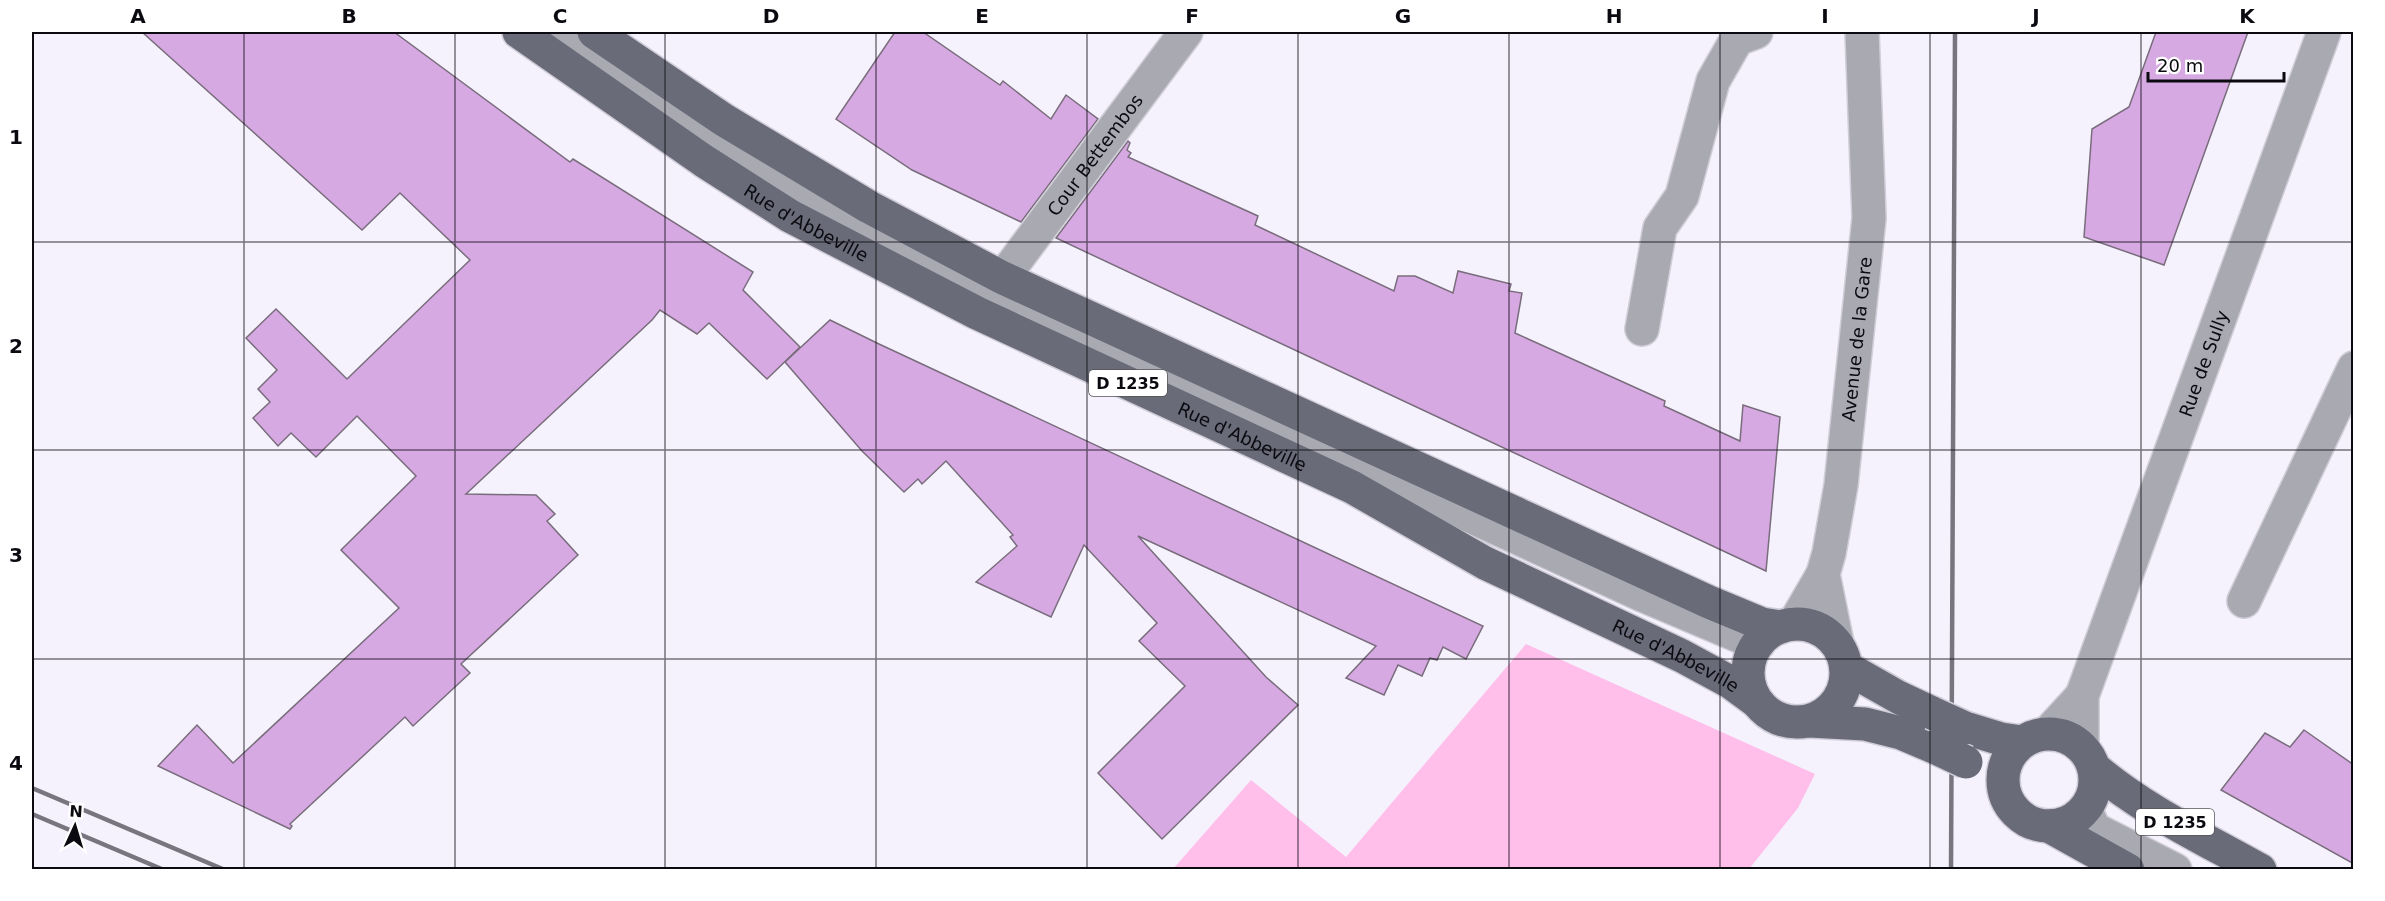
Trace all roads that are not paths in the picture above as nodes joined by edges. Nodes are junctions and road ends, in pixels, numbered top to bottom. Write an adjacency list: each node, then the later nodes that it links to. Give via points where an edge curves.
1 (519, 32): 8 (main road, Rue d'Abbeville / D 1235, via 790,216)
2 (556, 32): 8 (street, via 709,141 771,179)
3 (594, 32): 8 (main road, Rue d'Abbeville / D 1235, via 724,120 869,207)
4 (1186, 32): 8 (street, Cour Bettembos)
5 (1756, 32): 9 (street, via 1737,39 1713,81 1682,196 1660,228)
6 (1862, 32): 11 (street, Avenue de la Gare, via 1869,218 1841,485)
7 (2324, 32): 15 (street, Rue de Sully)
8 (989, 295): 13 (main road, Rue d'Abbeville / D 1235); 16 (main road, Rue d'Abbeville / D 1235, via 1352,487 1485,563 1682,656)
9 (1642, 329)
10 (2354, 368): 12 (street)
11 (1823, 574): 13 (street); 14 (street, Avenue de la Gare)
12 (2244, 601)
13 (1778, 632): 14 (main road, via 1813,626 1826,633); 16 (main road, via 1750,655 1747,668)
14 (1842, 655): 17 (main road, via 1846,685 1839,701); 18 (main road, bridge, via 1898,697 1965,728 2001,739)
15 (2082, 696): 18 (street, Rue de Sully); 19 (street, Rue de Sully)
16 (1756, 701): 17 (main road, via 1780,719)
17 (1810, 722): 20 (main road, bridge, via 1865,724 1901,733 1966,762)
18 (2035, 738): 19 (main road, via 2060,734); 20 (main road, via 2012,752 2002,777)
19 (2088, 758): 21 (main road, via 2095,790); 25 (main road, D 1235, via 2118,789)
20 (2004, 790): 22 (main road, via 2020,816 2033,824)
21 (2085, 809): 22 (main road, via 2062,824); 24 (street, via 2094,830)
22 (2049, 826): 23 (main road)
23 (2128, 870)
24 (2175, 870)
25 (2260, 870)

